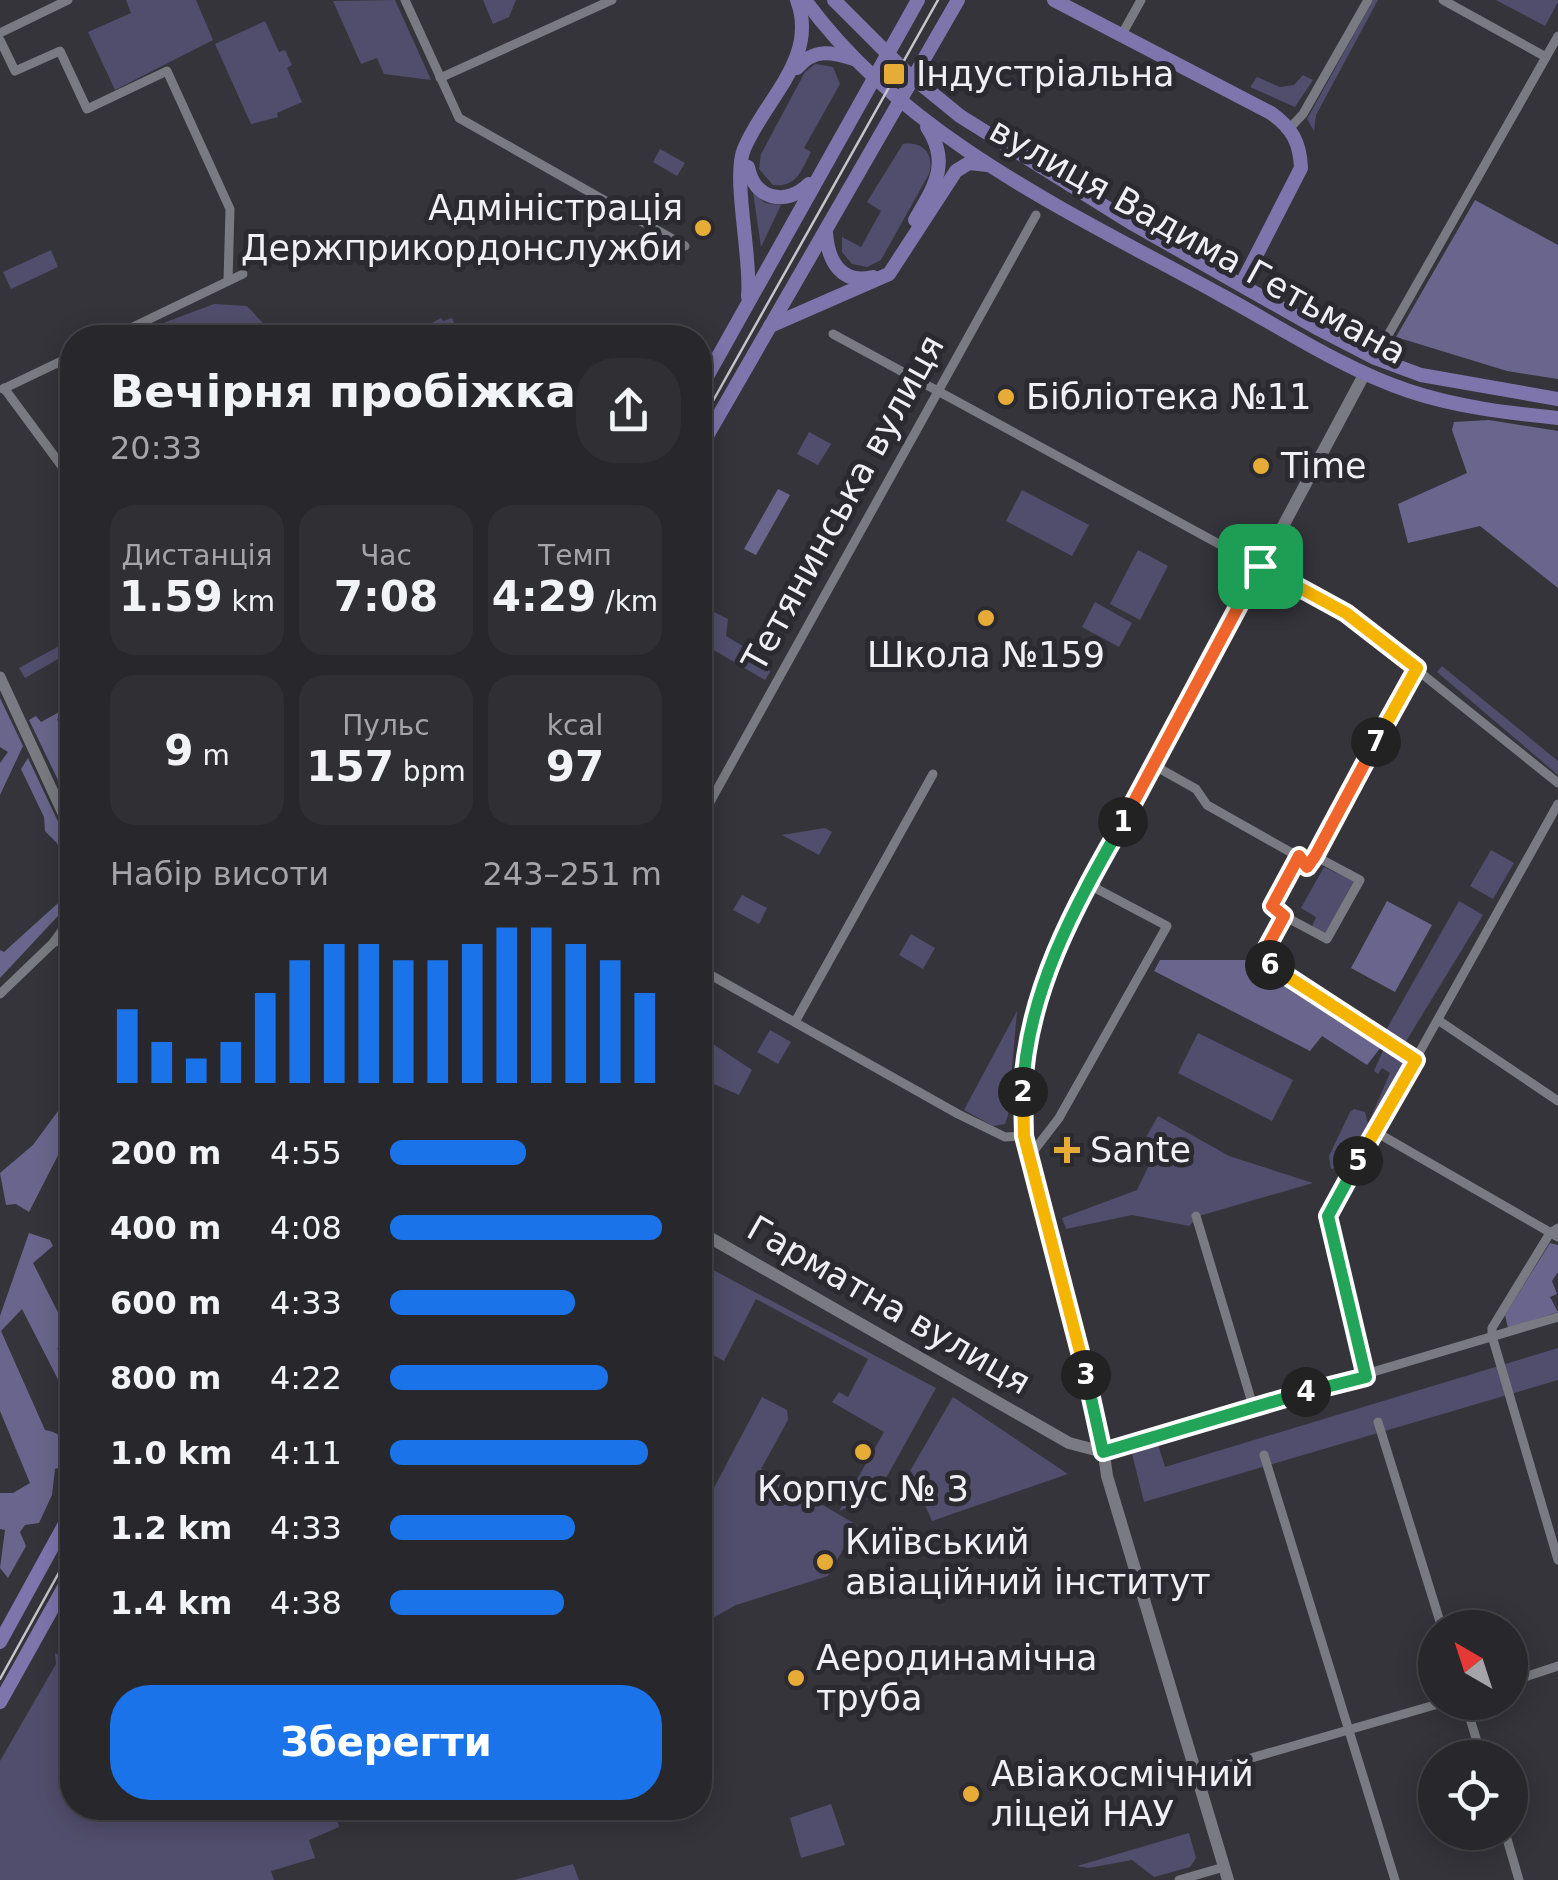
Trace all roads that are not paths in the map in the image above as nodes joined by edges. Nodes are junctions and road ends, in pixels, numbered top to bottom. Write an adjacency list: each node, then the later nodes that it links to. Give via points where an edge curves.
1 (68, 0): 12 (street)
2 (405, 0): 17 (street)
3 (612, 0): 17 (street)
4 (801, 0): 16 (main road, вулиця Вадима Гетьмана); 28 (main road, via 798,57 740,159)
5 (834, 0): 27 (main road, вулиця Вадима Гетьмана, via 960,116)
6 (958, 0): 23 (main road)
7 (1054, 0): 13 (main road)
8 (1141, 0): 13 (street)
9 (1368, 0): 19 (street)
10 (1443, 0): 15 (street)
11 (914, 6): 21 (main road)
12 (0, 36): 26 (street, via 15,72 60,51 87,109 168,72 230,209)
13 (1121, 36): 19 (main road)
14 (1558, 36): 15 (street)
15 (1546, 57): 32 (street)
16 (856, 60): 18 (main road, вулиця Вадима Гетьмана); 21 (main road, via 826,52 799,64 749,154 748,166 764,194 786,198)
17 (440, 78): 24 (street, via 470,127)
18 (924, 122): 20 (main road, вулиця Вадима Гетьмана); 23 (main road, via 938,148 939,177 884,271 864,280 842,274 829,255)
19 (1290, 128): 27 (main road, via 1301,168)
20 (993, 166): 30 (main road, via 978,162 956,171 897,266 880,281); 35 (main road, вулиця Вадима Гетьмана)
21 (823, 169): 28 (main road)
22 (1036, 215): 37 (street, Тетянинська вулиця)
23 (826, 232): 30 (main road)
24 (686, 246)
25 (243, 274): 26 (street)
26 (228, 281): 29 (street)
27 (1241, 285): 32 (main road, вулиця Вадима Гетьмана)
28 (747, 304): 34 (main road)
29 (137, 325)
30 (769, 326): 40 (main road)
31 (833, 334): 37 (street)
32 (1375, 358): 38 (main road, вулиця Вадима Гетьмана, via 1455,384)
33 (60, 362): 36 (street)
34 (712, 367)
35 (1365, 373): 39 (main road, вулиця Вадима Гетьмана, via 1456,404); 42 (main road)
36 (1, 389): 41 (street)
37 (935, 392): 42 (street); 48 (street, Тетянинська вулиця)
38 (1558, 399)
39 (1558, 418)
40 (712, 427)
41 (60, 465)
42 (1260, 566): 43 (street, via 1346,613); 45 (main road)
43 (1417, 668): 47 (street); 52 (street)
44 (0, 677): 50 (street)
45 (1155, 766): 51 (street, via 1196,788 1206,805); 53 (main road)
46 (932, 774): 61 (street)
47 (1558, 783)
48 (712, 798)
49 (1558, 804): 60 (street)
50 (60, 806)
51 (1299, 856): 52 (street, via 1307,867); 54 (street, via 1272,906)
52 (1315, 856): 54 (street, via 1360,880 1327,940)
53 (1093, 875): 65 (main road, via 1036,1008 1023,1086); 66 (street, via 1097,890 1166,926 1058,1118)
54 (1284, 916): 62 (street, via 1260,960)
55 (60, 933): 57 (street)
56 (60, 939): 57 (street)
57 (53, 943): 59 (street)
58 (712, 977): 61 (street)
59 (0, 994)
60 (1438, 1020): 62 (street); 63 (street)
61 (794, 1022): 65 (street, via 1004,1137)
62 (1416, 1060): 64 (street)
63 (1558, 1102)
64 (1374, 1131): 68 (street); 72 (street, via 1328,1216)
65 (1024, 1136): 66 (main road)
66 (1028, 1157): 75 (main road)
67 (1196, 1216): 73 (street)
68 (1555, 1233): 71 (street)
69 (712, 1239): 75 (main road, Гарматна вулиця, via 1070,1443)
70 (1558, 1317): 71 (street)
71 (1492, 1336): 72 (street); 78 (street)
72 (1366, 1377): 73 (street)
73 (1253, 1406): 75 (street)
74 (1378, 1422): 80 (street)
75 (1103, 1452): 87 (main road)
76 (1264, 1456): 86 (street)
77 (60, 1533): 81 (main road)
78 (1558, 1560)
79 (60, 1594): 84 (main road)
80 (1436, 1610)
81 (0, 1642)
82 (1558, 1666): 83 (street)
83 (1528, 1676)
84 (0, 1702)
85 (1418, 1710): 86 (street)
86 (1351, 1731): 87 (street); 91 (street)
87 (1196, 1774): 89 (main road)
88 (1510, 1850): 92 (street)
89 (1226, 1874): 90 (street)
90 (1178, 1880)
91 (1396, 1880)
92 (1519, 1880)

